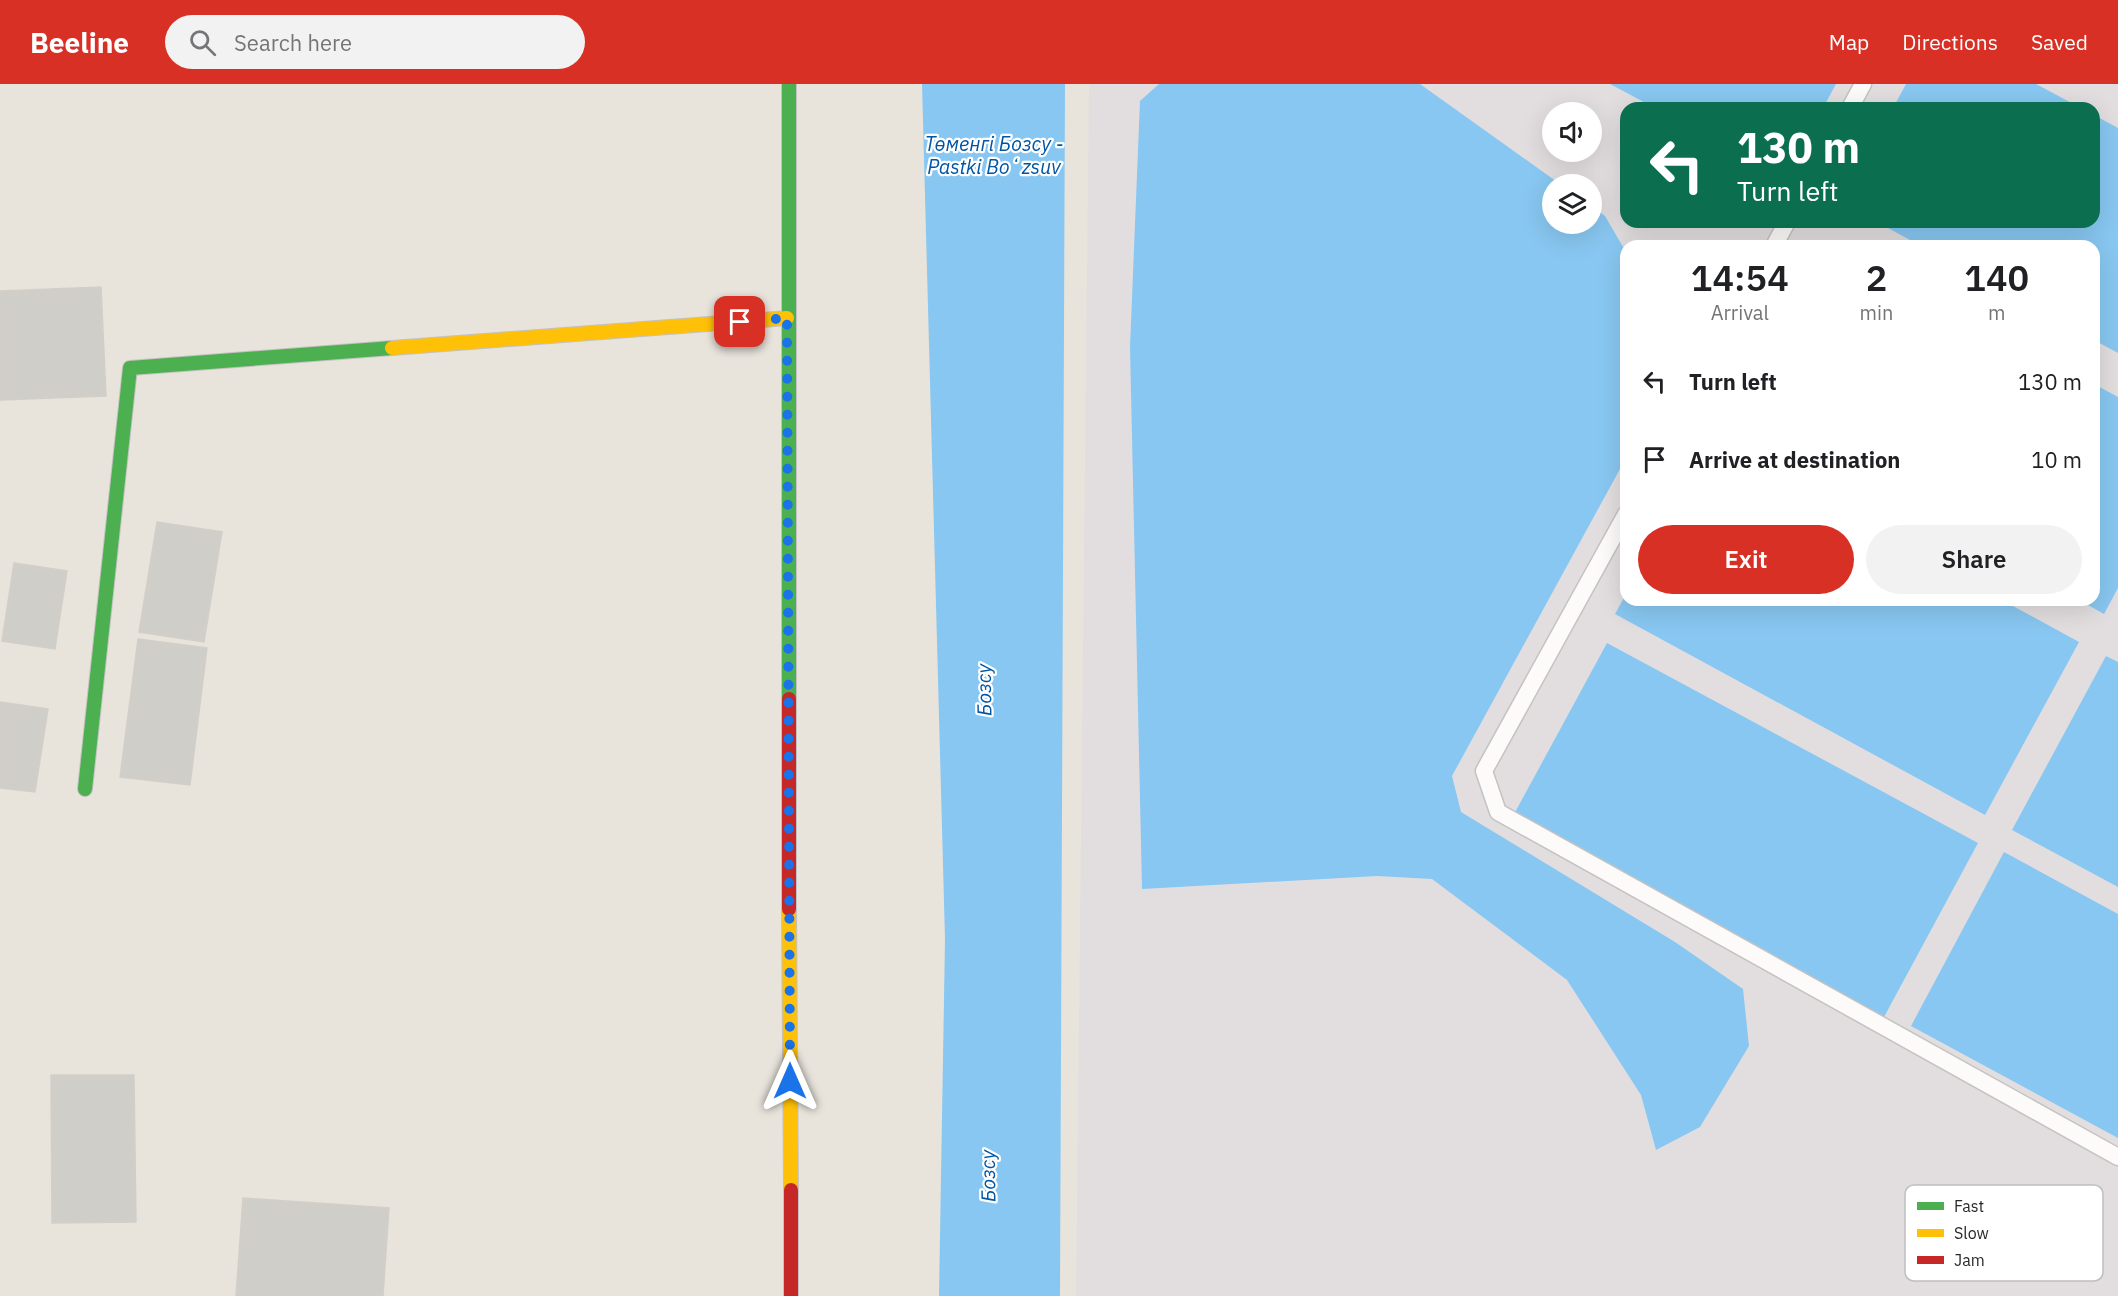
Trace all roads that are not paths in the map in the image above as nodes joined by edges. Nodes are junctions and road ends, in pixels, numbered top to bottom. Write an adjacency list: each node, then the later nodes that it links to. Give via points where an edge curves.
1 (789, 84): 4 (main road)
2 (1863, 84): 3 (lane)
3 (1853, 102)
4 (787, 318): 6 (main road, via 130,368); 8 (main road)
5 (1620, 525): 7 (lane, via 1484,771 1498,812)
6 (85, 789)
7 (2118, 1157)
8 (791, 1296)

